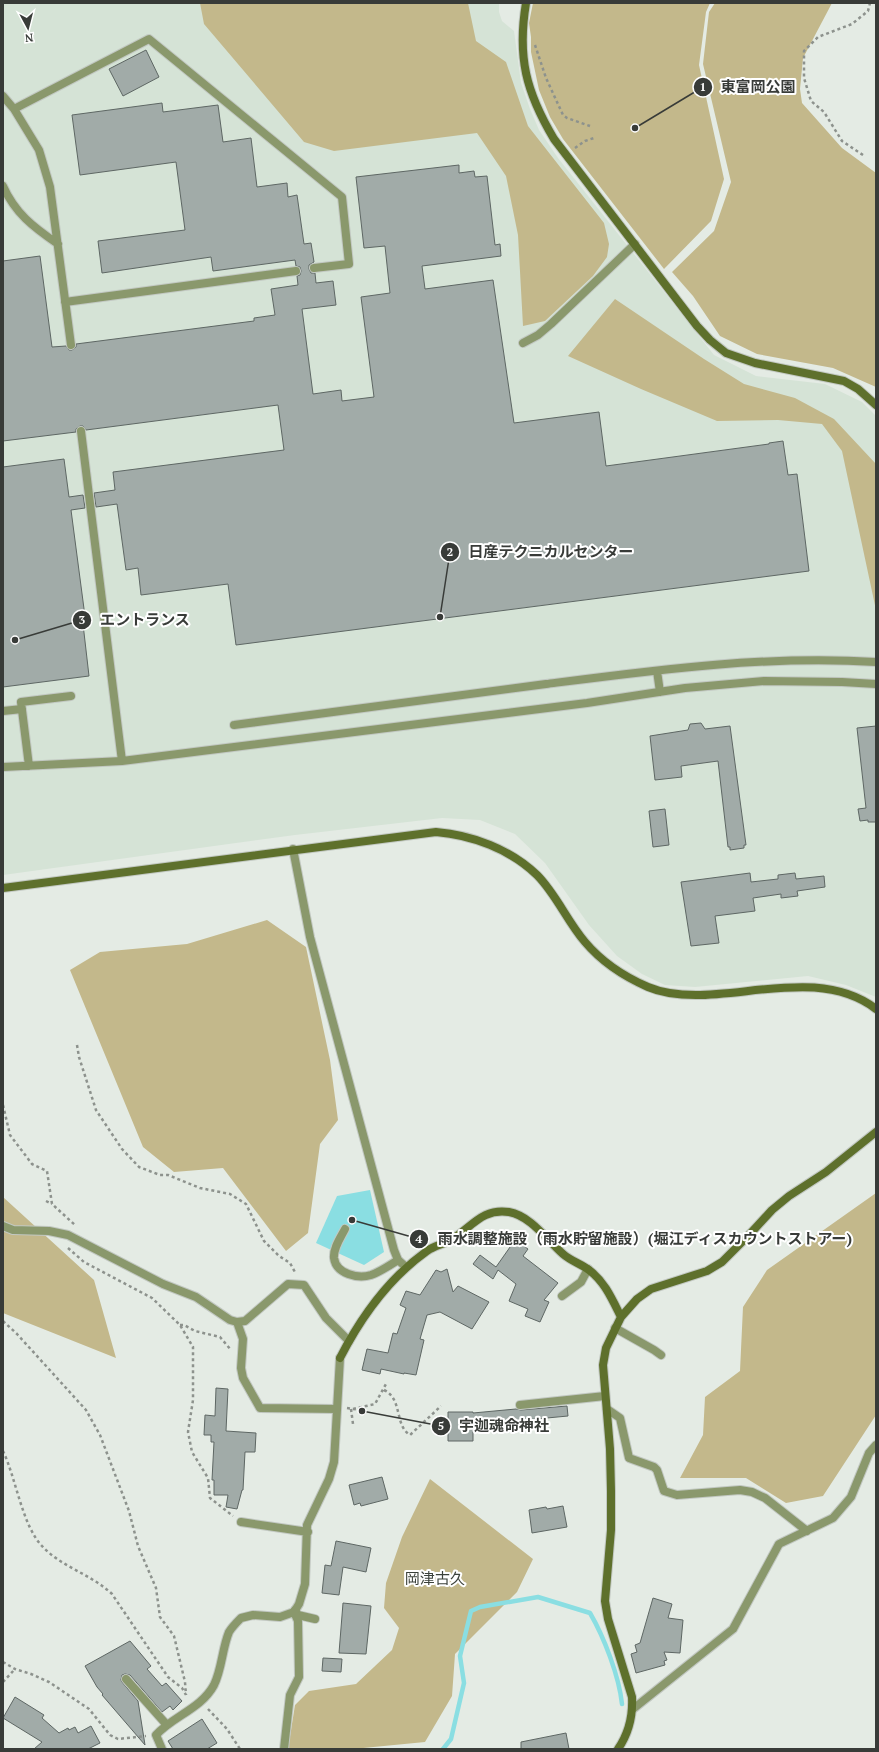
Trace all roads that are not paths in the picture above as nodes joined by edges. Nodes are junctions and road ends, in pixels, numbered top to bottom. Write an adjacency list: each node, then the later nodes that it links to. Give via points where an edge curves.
1 (526, 3): 6 (street, via 522,42 523,63 529,87 543,121)
2 (3, 96): 3 (street)
3 (14, 109): 5 (street, via 39,150 50,187); 7 (street, via 149,39 342,197 349,264)
4 (3, 186): 5 (street, via 9,200 32,226)
5 (58, 244): 9 (street)
6 (634, 244): 10 (street, via 552,324); 12 (street, via 697,326 726,353 755,363 844,381)
7 (314, 268)
8 (296, 270): 9 (street)
9 (65, 302): 11 (street)
10 (522, 343)
11 (71, 345)
12 (876, 405)
13 (81, 431): 22 (street)
14 (876, 662): 15 (street, via 788,661)
15 (657, 671): 17 (street); 21 (street)
16 (876, 684): 17 (street, via 764,681)
17 (660, 692): 22 (street)
18 (71, 696): 19 (street, via 21,702)
19 (22, 709): 20 (street); 23 (street)
20 (3, 711)
21 (234, 724)
22 (122, 761): 23 (street)
23 (29, 766): 24 (street)
24 (3, 767)
25 (293, 849): 26 (street); 27 (street, via 436,832 469,837 511,856 537,875 584,941 629,978 650,988 686,995 821,988 857,998); 31 (street, via 310,937)
26 (3, 888)
27 (876, 1010)
28 (876, 1132): 35 (street, via 772,1210 722,1262 707,1271 651,1289)
29 (3, 1226): 36 (street, via 13,1230 49,1231 68,1235 163,1284 196,1298)
30 (345, 1229): 31 (street, via 334,1258 336,1264 347,1273 361,1277 372,1275)
31 (398, 1260): 32 (street)
32 (406, 1268): 33 (street, via 429,1250 449,1242 484,1214 508,1212 518,1214 527,1220 564,1255); 38 (street, via 378,1298)
33 (588, 1269): 34 (street, via 581,1282); 35 (street, via 608,1290)
34 (562, 1296)
35 (621, 1317): 37 (street)
36 (237, 1322): 38 (street, via 245,1321 288,1284 304,1285 326,1318); 42 (street, via 244,1343 241,1368 243,1378 260,1408)
37 (615, 1328): 39 (street); 40 (street, via 606,1348 604,1360)
38 (349, 1341): 42 (street, via 340,1358)
39 (661, 1355)
40 (605, 1396): 41 (street); 43 (street)
41 (520, 1405)
42 (336, 1409): 47 (street, via 334,1462 329,1479 307,1525)
43 (606, 1409): 46 (street, via 620,1418 628,1458 654,1467 664,1491 676,1495 740,1490 752,1492 765,1498); 51 (street, via 611,1530 605,1601 632,1697)
44 (876, 1445): 46 (street, via 868,1453 850,1497 833,1518)
45 (241, 1522): 47 (street)
46 (807, 1531): 51 (street, via 779,1544 733,1629)
47 (308, 1532): 48 (street, via 305,1584)
48 (294, 1611): 49 (street, via 298,1615); 52 (street, via 280,1617 253,1615 241,1618 230,1631 214,1685 198,1703 173,1722); 54 (street, via 298,1622 299,1677 290,1695)
49 (315, 1619)
50 (126, 1679): 52 (street)
51 (633, 1709): 55 (street, via 630,1726)
52 (166, 1724): 53 (street, via 156,1735)
53 (162, 1749)
54 (284, 1749)
55 (618, 1749)

